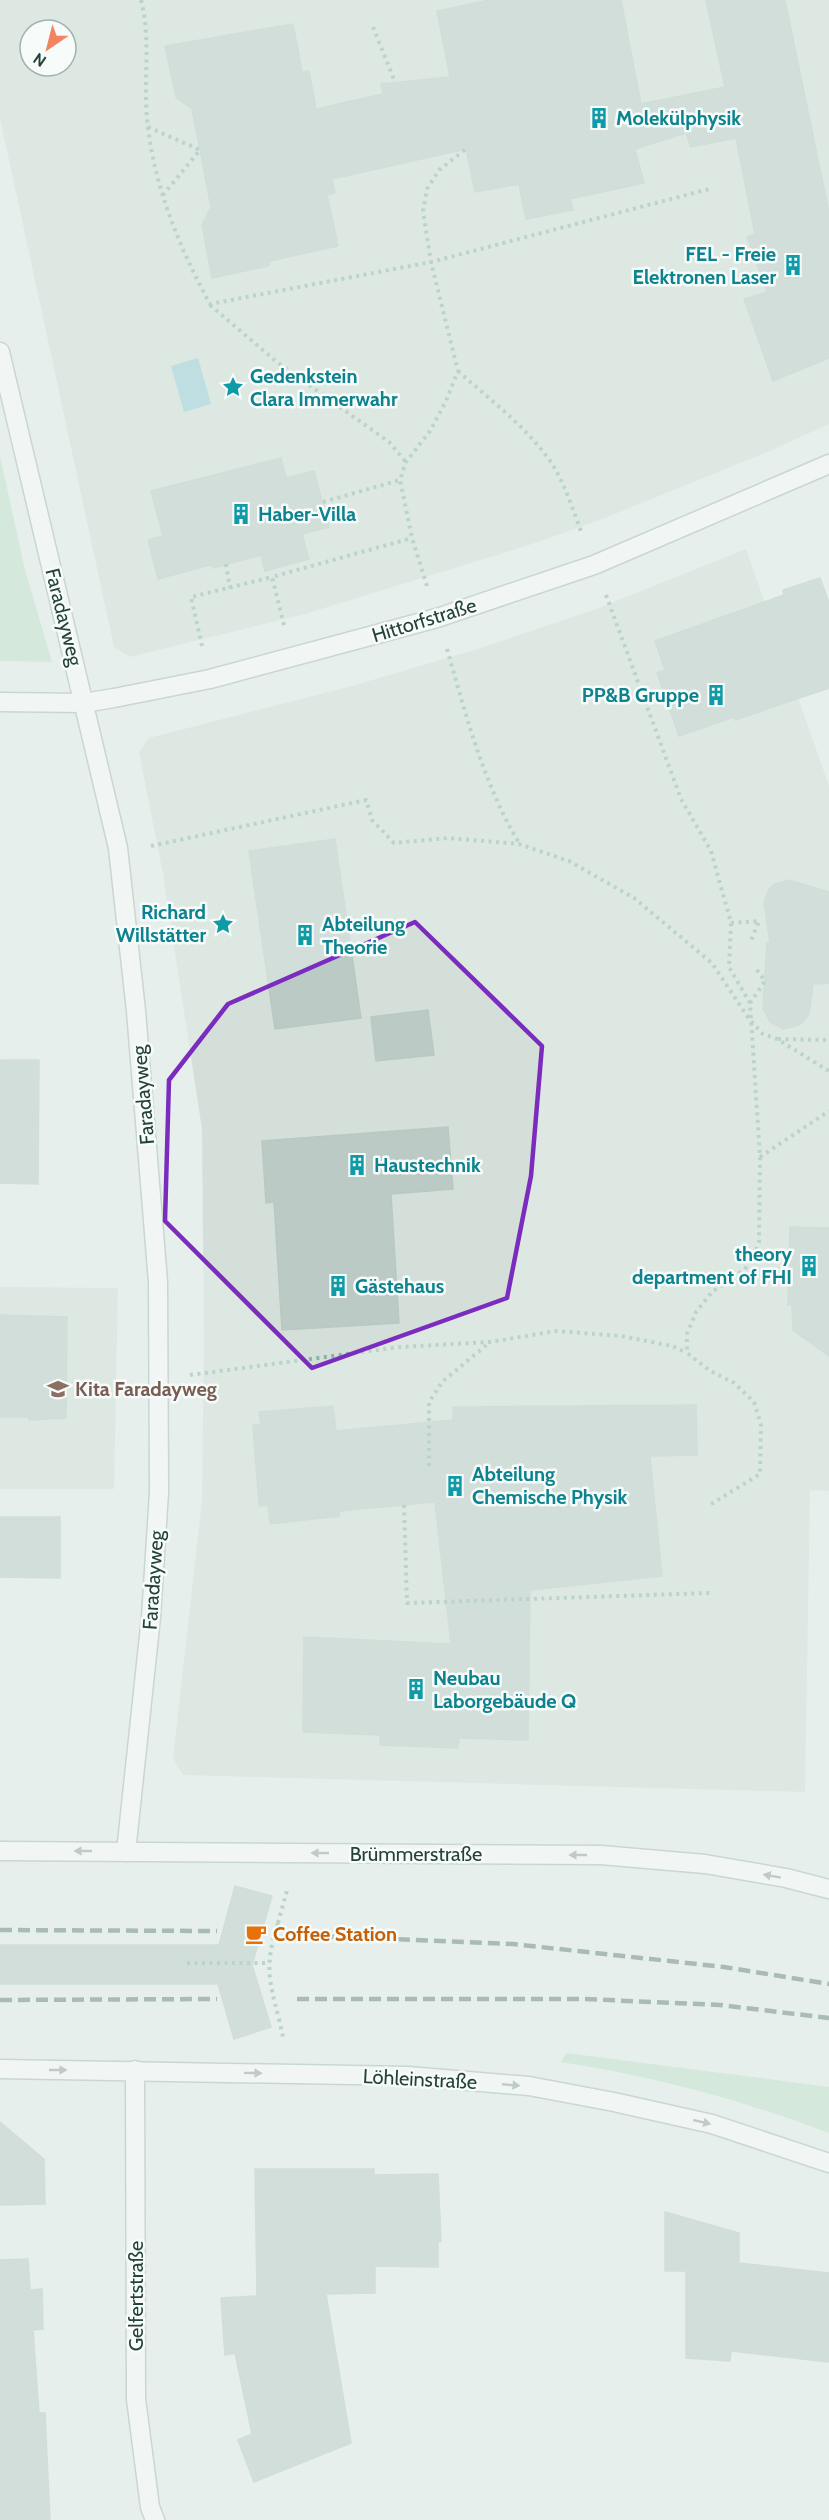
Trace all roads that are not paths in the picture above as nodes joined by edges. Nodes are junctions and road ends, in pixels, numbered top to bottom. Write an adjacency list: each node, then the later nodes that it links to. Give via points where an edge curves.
1 (0, 352): 4 (street, Faradayweg)
2 (829, 464): 4 (street, Hittorfstraße, via 594,565 437,618 210,679)
3 (0, 702): 4 (street, Hittorfstraße)
4 (84, 703): 6 (street, Faradayweg, via 118,848 158,1282 159,1492 151,1617)
5 (0, 1851): 6 (street, Brümmerstraße, one-way to 5)
6 (126, 1852): 7 (street, Brümmerstraße, one-way to 6, via 705,1864 613,1856)
7 (829, 1888)
8 (0, 2070): 9 (street, Löhleinstraße, one-way to 9)
9 (135, 2070): 10 (street, Löhleinstraße, one-way to 10, via 408,2076 529,2086 712,2124); 11 (street, Gelfertstraße, via 136,2399)
10 (829, 2163)
11 (155, 2520)

